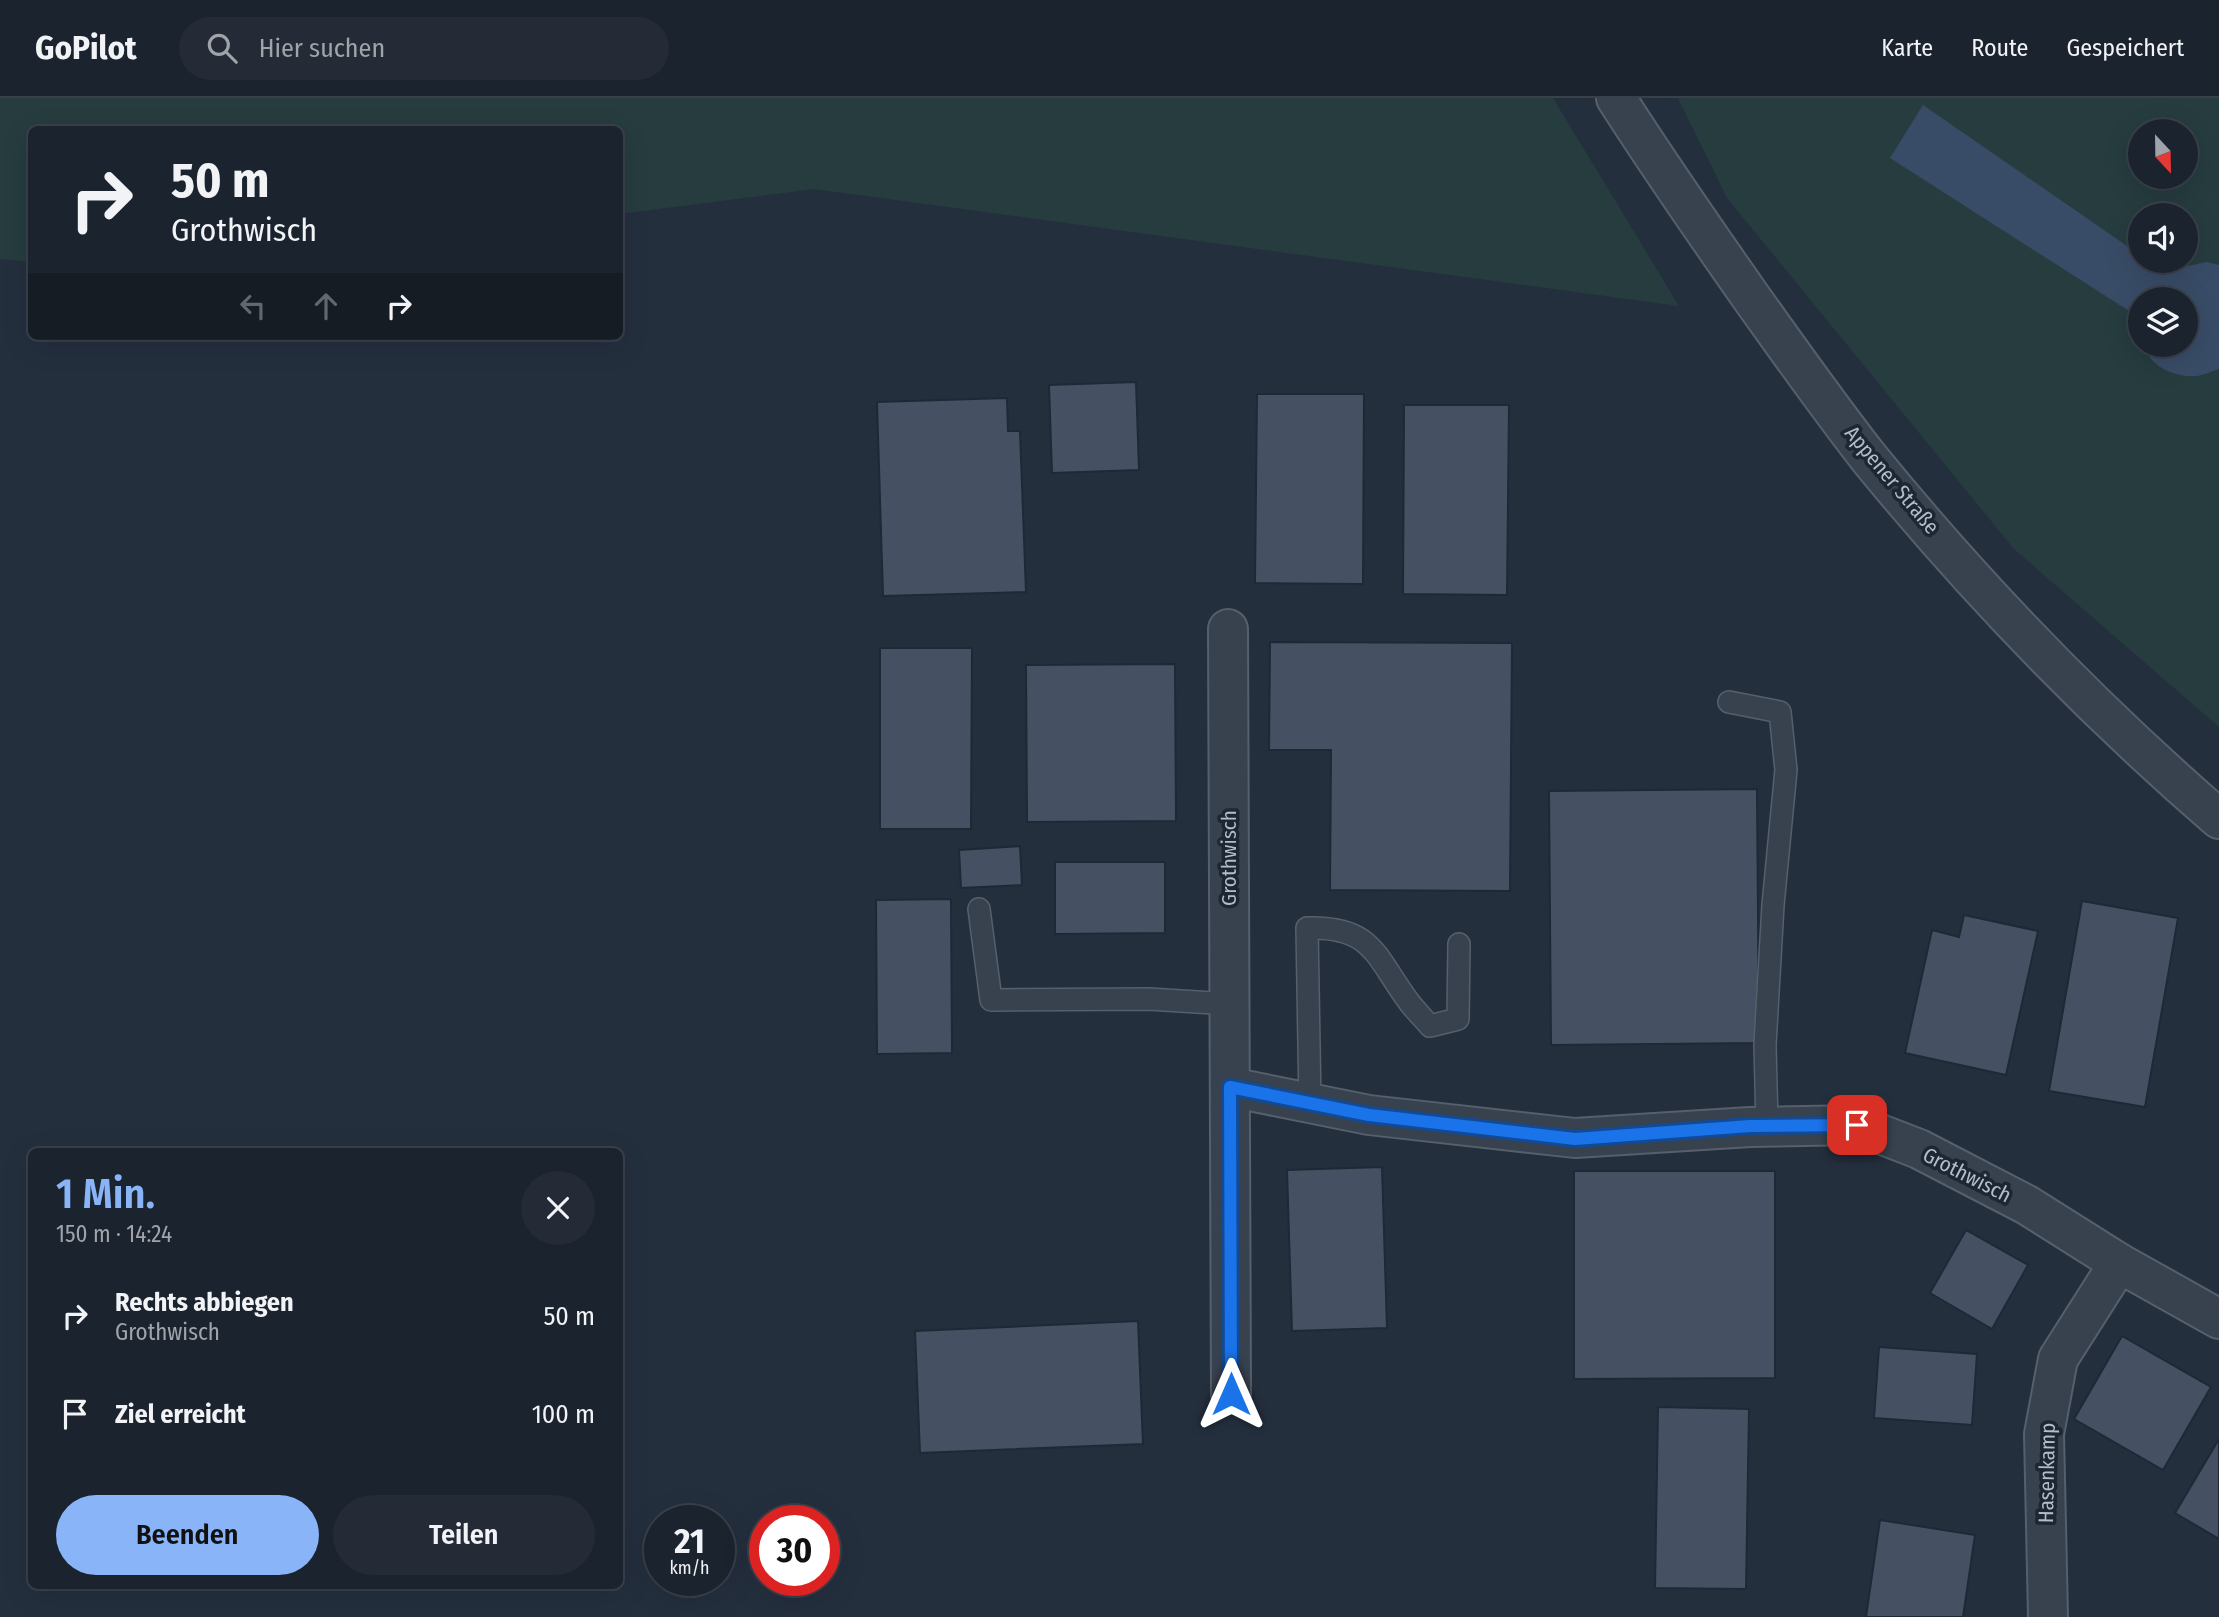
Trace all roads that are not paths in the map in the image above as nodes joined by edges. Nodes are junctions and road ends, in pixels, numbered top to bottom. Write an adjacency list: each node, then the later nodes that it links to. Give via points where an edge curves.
1 (1616, 98): 4 (street, Appener Straße, via 1672,186 1869,457 2053,665)
2 (1228, 629): 7 (street, Grothwisch)
3 (1729, 702): 10 (lane, via 1780,712 1786,770 1765,1045)
4 (2219, 819)
5 (979, 909): 7 (lane, via 991,1000 1149,999)
6 (1459, 944): 9 (lane, via 1458,1019 1430,1026 1371,946 1352,933 1307,928)
7 (1229, 1004): 8 (street, Grothwisch)
8 (1230, 1087): 9 (street, Grothwisch); 13 (street, Grothwisch)
9 (1310, 1104): 10 (street, Grothwisch, via 1575,1139)
10 (1767, 1126): 11 (street, Grothwisch, via 1857,1125 1919,1149 2027,1205)
11 (2119, 1263): 12 (street); 14 (street, Hasenkamp, via 2058,1359 2044,1434)
12 (2219, 1319)
13 (1231, 1394)
14 (2048, 1617)

